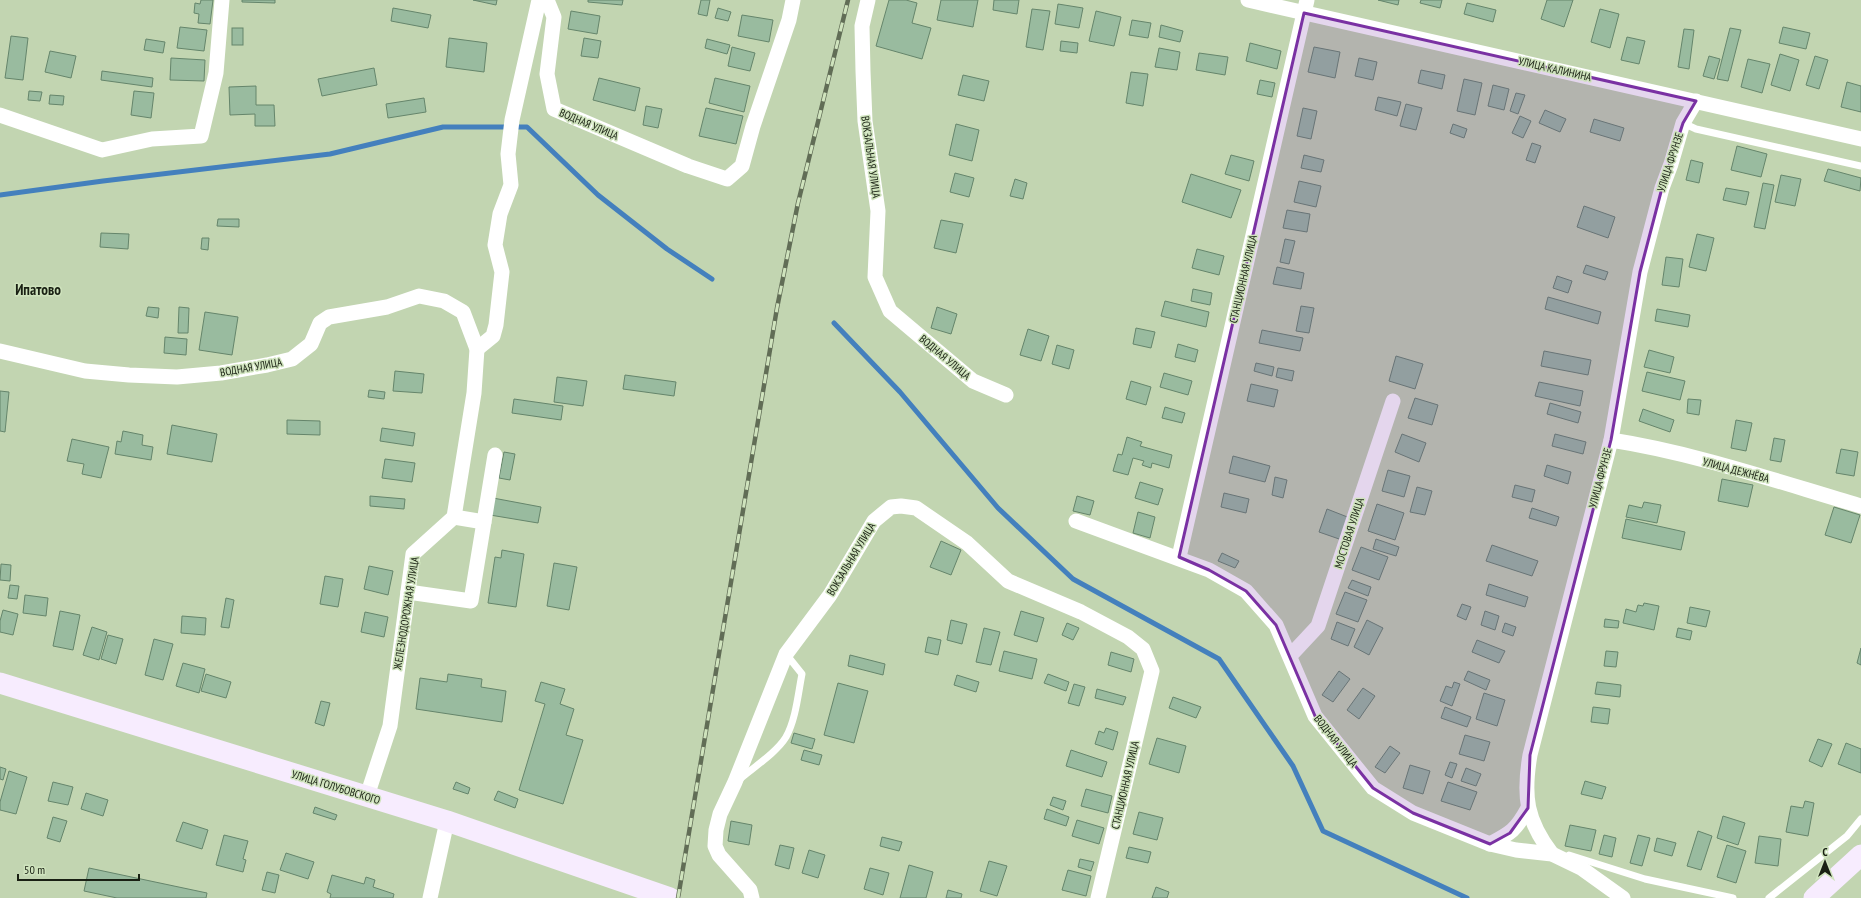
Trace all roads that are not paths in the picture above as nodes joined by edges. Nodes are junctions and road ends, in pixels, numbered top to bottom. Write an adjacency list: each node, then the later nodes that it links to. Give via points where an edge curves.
1 (222, 0): 9 (street, via 216,73 201,136 152,139 102,150)
2 (539, 0): 14 (street, via 512,120 508,154 511,185 500,214 495,245 502,272 496,325 493,336)
3 (547, 0): 4 (street, ВОДНАЯ УЛИЦА, via 554,17 547,74 554,109 727,180 742,166)
4 (794, 0)
5 (868, 0): 13 (street, ВОКЗАЛЬНАЯ УЛИЦА, via 862,26 864,114 878,211 875,278)
6 (1248, 0): 7 (street, УЛИЦА КАЛИНИНА)
7 (1306, 6): 8 (street, УЛИЦА КАЛИНИНА); 24 (street, СТАНЦИОННАЯ УЛИЦА)
8 (1696, 101): 10 (street, УЛИЦА ФРУНЗЕ); 11 (street, УЛИЦА КАЛИНИНА)
9 (0, 115)
10 (1683, 124): 12 (lane); 18 (street, УЛИЦА ФРУНЗЕ, via 1662,188 1640,272)
11 (1861, 139)
12 (1861, 166)
13 (890, 311): 16 (street, ВОДНАЯ УЛИЦА, via 973,381)
14 (477, 349): 15 (street, ВОДНАЯ УЛИЦА, via 463,312 444,301 419,296 386,307 329,317 320,323 311,344 292,359 267,366 221,373 177,377 85,371); 21 (street, via 474,393)
15 (0, 352)
16 (1006, 395)
17 (1392, 401): 27 (street, МОСТОВАЯ УЛИЦА, via 1318,626)
18 (1610, 440): 20 (street, УЛИЦА ДЕЖНЁВА, via 1639,444 1739,470); 32 (street, УЛИЦА ФРУНЗЕ, via 1530,755 1527,781)
19 (495, 455): 23 (street)
20 (1861, 506)
21 (454, 517): 23 (street); 25 (street, ЖЕЛЕЗНОДОРОЖНАЯ УЛИЦА, via 413,554)
22 (1076, 521): 24 (street, ВОДНАЯ УЛИЦА)
23 (484, 522): 25 (street, via 471,601)
24 (1179, 557): 27 (street, ВОДНАЯ УЛИЦА, via 1246,591 1276,625)
25 (408, 592): 31 (street, ЖЕЛЕЗНОДОРОЖНАЯ УЛИЦА, via 390,726)
26 (786, 654): 28 (street, ВОКЗАЛЬНАЯ УЛИЦА, via 830,595 874,521 891,507 909,506 938,522 967,543 1008,581 1081,612 1128,637 1143,650); 30 (street, ВОКЗАЛЬНАЯ УЛИЦА); 30 (lane, via 802,674 786,737 770,754)
27 (1290, 656): 35 (street, ВОДНАЯ УЛИЦА, via 1315,716 1374,788 1413,813)
28 (1152, 671): 41 (street, СТАНЦИОННАЯ УЛИЦА)
29 (0, 683): 31 (street, УЛИЦА ГОЛУБОВСКОГО)
30 (735, 782): 40 (street, ВОКЗАЛЬНАЯ УЛИЦА, via 720,814 715,846 750,890)
31 (367, 796): 34 (street, УЛИЦА ГОЛУБОВСКОГО)
32 (1528, 808): 35 (street, via 1519,824 1510,833); 36 (street, УЛИЦА ФРУНЗЕ, via 1533,826)
33 (1861, 819): 44 (lane, via 1847,836)
34 (447, 821): 38 (street); 39 (street, УЛИЦА ГОЛУБОВСКОГО)
35 (1490, 844): 36 (street, ВОДНАЯ УЛИЦА, via 1516,850)
36 (1548, 848): 42 (street, ВОДНАЯ УЛИЦА); 43 (lane, via 1645,879)
37 (1861, 855): 45 (street)
38 (430, 898)
39 (670, 898)
40 (752, 898)
41 (1098, 898)
42 (1623, 898)
43 (1733, 898)
44 (1769, 898)
45 (1814, 898)

